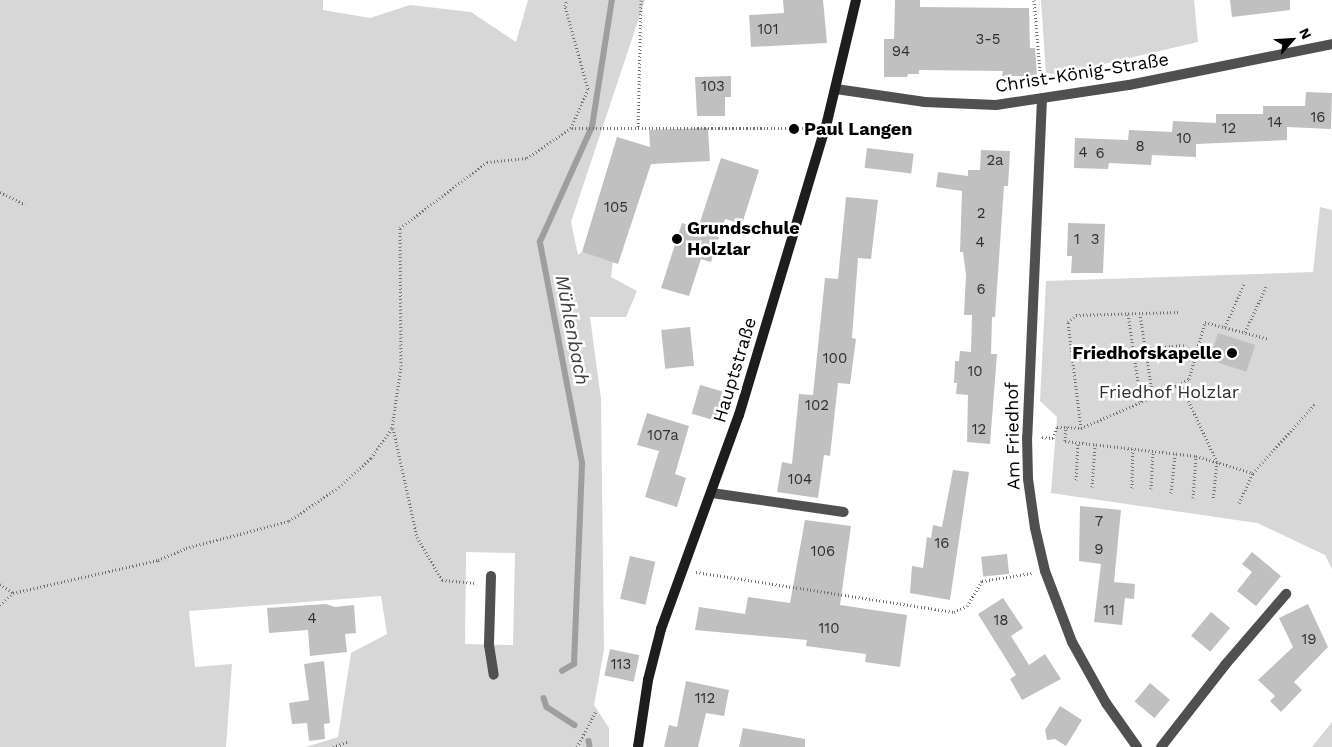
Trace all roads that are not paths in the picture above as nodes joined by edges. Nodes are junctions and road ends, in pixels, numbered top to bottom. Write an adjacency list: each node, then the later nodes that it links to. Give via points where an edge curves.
1 (856, 0): 3 (main road, Hauptstraße)
2 (1332, 44): 4 (street, Christ-König-Straße)
3 (836, 89): 4 (street, Christ-König-Straße, via 925,102 996,105); 5 (main road, Hauptstraße)
4 (1042, 99): 11 (street, Am Friedhof, via 1027,437 1028,479 1046,571 1072,642 1106,703)
5 (712, 493): 6 (street); 10 (main road, Hauptstraße, via 661,629 648,680)
6 (844, 512)
7 (491, 581): 9 (street, via 489,645)
8 (1286, 594): 12 (street)
9 (494, 676)
10 (638, 747)
11 (1138, 747)
12 (1161, 747)

